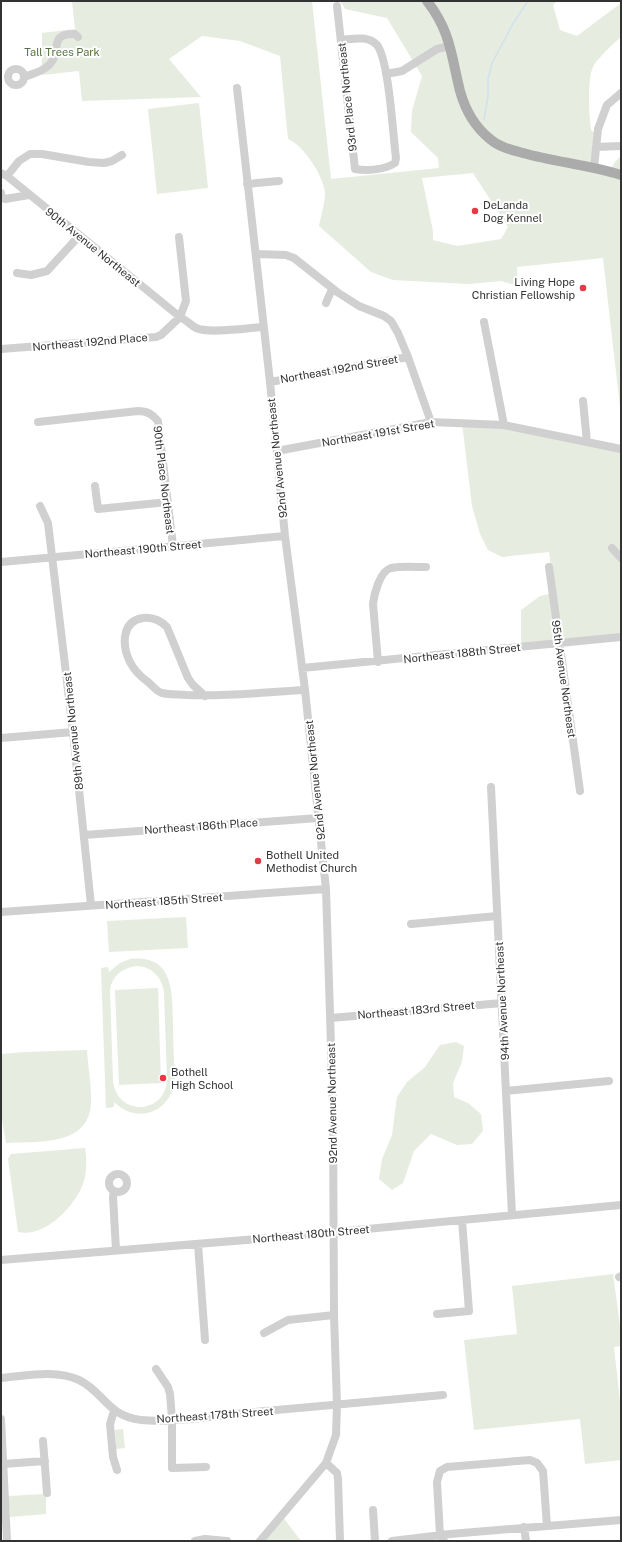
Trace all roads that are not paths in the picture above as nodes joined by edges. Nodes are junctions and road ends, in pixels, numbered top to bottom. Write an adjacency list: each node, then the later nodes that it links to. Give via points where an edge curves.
1 (427, 1): 5 (main road, via 438,15)
2 (337, 6): 4 (street, 93rd Place Northeast)
3 (78, 37): 6 (street, via 74,34 61,35 56,44 55,56 49,65 39,72 24,77 18,70 12,70 9,75)
4 (342, 40): 7 (street, via 360,38 376,45 383,56); 7 (street, 93rd Place Northeast, via 355,169 391,166 396,158)
5 (450, 46): 7 (street, via 437,49 402,71); 13 (main road, via 466,107 491,140 506,148 539,158)
6 (1, 70)
7 (386, 74)
8 (237, 88): 17 (street, 92nd Avenue Northeast)
9 (621, 93): 11 (street, via 607,105 598,129)
10 (621, 146): 11 (street)
11 (596, 147): 13 (street)
12 (122, 155): 15 (street, via 104,163 30,154)
13 (594, 168): 14 (main road)
14 (621, 175)
15 (3, 176): 19 (street, 90th Avenue Northeast)
16 (278, 181): 17 (street)
17 (247, 184): 22 (street, 92nd Avenue Northeast)
18 (1, 193): 19 (street, via 5,199)
19 (29, 194): 20 (street, 90th Avenue Northeast)
20 (79, 236): 23 (street, via 48,271 31,275); 26 (street, 90th Avenue Northeast)
21 (179, 237): 26 (street, via 186,301)
22 (256, 254): 24 (street, via 286,255 294,258); 28 (street, 92nd Avenue Northeast)
23 (17, 273)
24 (332, 289): 25 (street); 30 (street, via 359,306 391,321)
25 (326, 303)
26 (180, 317): 28 (street, via 196,328 206,331); 29 (street, Northeast 192nd Place, via 156,337)
27 (484, 322): 35 (street)
28 (263, 327): 31 (street, 92nd Avenue Northeast)
29 (1, 349)
30 (408, 357): 31 (street, Northeast 192nd Street); 34 (street)
31 (270, 382): 38 (street, 92nd Avenue Northeast)
32 (583, 401): 36 (street)
33 (38, 422): 40 (street, 90th Place Northeast, via 138,411 152,414 158,421)
34 (431, 422): 35 (street, Northeast 191st Street); 38 (street, Northeast 191st Street)
35 (504, 425): 36 (street, Northeast 191st Street)
36 (587, 442): 37 (street, Northeast 191st Street)
37 (621, 449)
38 (277, 451): 42 (street, 92nd Avenue Northeast)
39 (95, 486): 40 (street, via 98,509)
40 (168, 502): 43 (street, 90th Place Northeast)
41 (40, 506): 45 (street, 89th Avenue Northeast, via 48,523)
42 (285, 536): 43 (street, Northeast 190th Street); 53 (street, 92nd Avenue Northeast)
43 (172, 546): 45 (street, Northeast 190th Street)
44 (612, 548): 46 (street)
45 (52, 557): 47 (street, Northeast 190th Street); 56 (street, 89th Avenue Northeast)
46 (621, 558)
47 (1, 562)
48 (426, 567): 52 (street, via 390,568 378,583 373,604)
49 (549, 567): 51 (street, 95th Avenue Northeast)
50 (621, 637): 51 (street, Northeast 188th Street)
51 (558, 643): 52 (street, Northeast 188th Street); 59 (street, 95th Avenue Northeast)
52 (378, 662): 53 (street, Northeast 188th Street)
53 (302, 668): 54 (street, 92nd Avenue Northeast)
54 (305, 690): 55 (street); 60 (street, 92nd Avenue Northeast)
55 (205, 696): 55 (street, via 188,678 167,627 156,619 147,618 131,622 125,633 124,643 130,662 139,675 162,693)
56 (73, 732): 57 (street); 61 (street, 89th Avenue Northeast)
57 (1, 738)
58 (491, 787): 65 (street, 94th Avenue Northeast)
59 (580, 791)
60 (318, 818): 61 (street, Northeast 186th Place); 62 (street, 92nd Avenue Northeast)
61 (84, 835): 63 (street, 89th Avenue Northeast)
62 (326, 890): 63 (street, Northeast 185th Street); 68 (street, 92nd Avenue Northeast)
63 (91, 905): 64 (street, Northeast 185th Street)
64 (1, 912)
65 (498, 916): 66 (street); 67 (street, 94th Avenue Northeast)
66 (411, 924)
67 (502, 1003): 68 (street, Northeast 183rd Street); 70 (street, 94th Avenue Northeast)
68 (331, 1018): 75 (street, 92nd Avenue Northeast)
69 (609, 1081): 70 (street)
70 (506, 1091): 73 (street, 94th Avenue Northeast)
71 (114, 1191): 77 (street)
72 (621, 1205): 73 (street, Northeast 180th Street)
73 (512, 1215): 74 (street, Northeast 180th Street)
74 (462, 1220): 75 (street, Northeast 180th Street); 79 (street, via 469,1311)
75 (334, 1232): 76 (street, Northeast 180th Street); 80 (street, 92nd Avenue Northeast)
76 (198, 1244): 77 (street, Northeast 180th Street); 82 (street)
77 (116, 1250): 78 (street, Northeast 180th Street)
78 (1, 1260)
79 (437, 1314)
80 (334, 1315): 81 (street, via 288,1320); 86 (street, 92nd Avenue Northeast)
81 (264, 1333)
82 (205, 1340)
83 (156, 1369): 89 (street, via 168,1387)
84 (1, 1378): 87 (street, Northeast 178th Street, via 51,1374 68,1376 90,1387)
85 (443, 1395): 86 (street, Northeast 178th Street)
86 (337, 1405): 89 (street, Northeast 178th Street); 92 (street, 92nd Avenue Northeast, via 336,1435)
87 (114, 1411): 89 (street, Northeast 178th Street, via 141,1420); 95 (street, via 110,1424)
88 (1, 1419): 93 (street)
89 (172, 1419): 94 (street, via 172,1468)
90 (43, 1441): 91 (street)
91 (45, 1461): 93 (street); 96 (street)
92 (326, 1463): 105 (street); 106 (street, via 337,1473)
93 (3, 1464): 102 (street)
94 (206, 1467)
95 (117, 1470)
96 (47, 1493)
97 (373, 1510): 107 (street)
98 (621, 1520): 99 (street)
99 (547, 1526): 100 (street); 101 (street, via 543,1471 537,1463 530,1460 447,1467 440,1471 437,1482)
100 (524, 1528): 101 (street); 109 (street)
101 (442, 1538): 108 (street)
102 (7, 1541)
103 (195, 1541): 104 (street)
104 (227, 1541)
105 (260, 1541)
106 (340, 1541)
107 (376, 1541)
108 (392, 1541)
109 (526, 1541)

